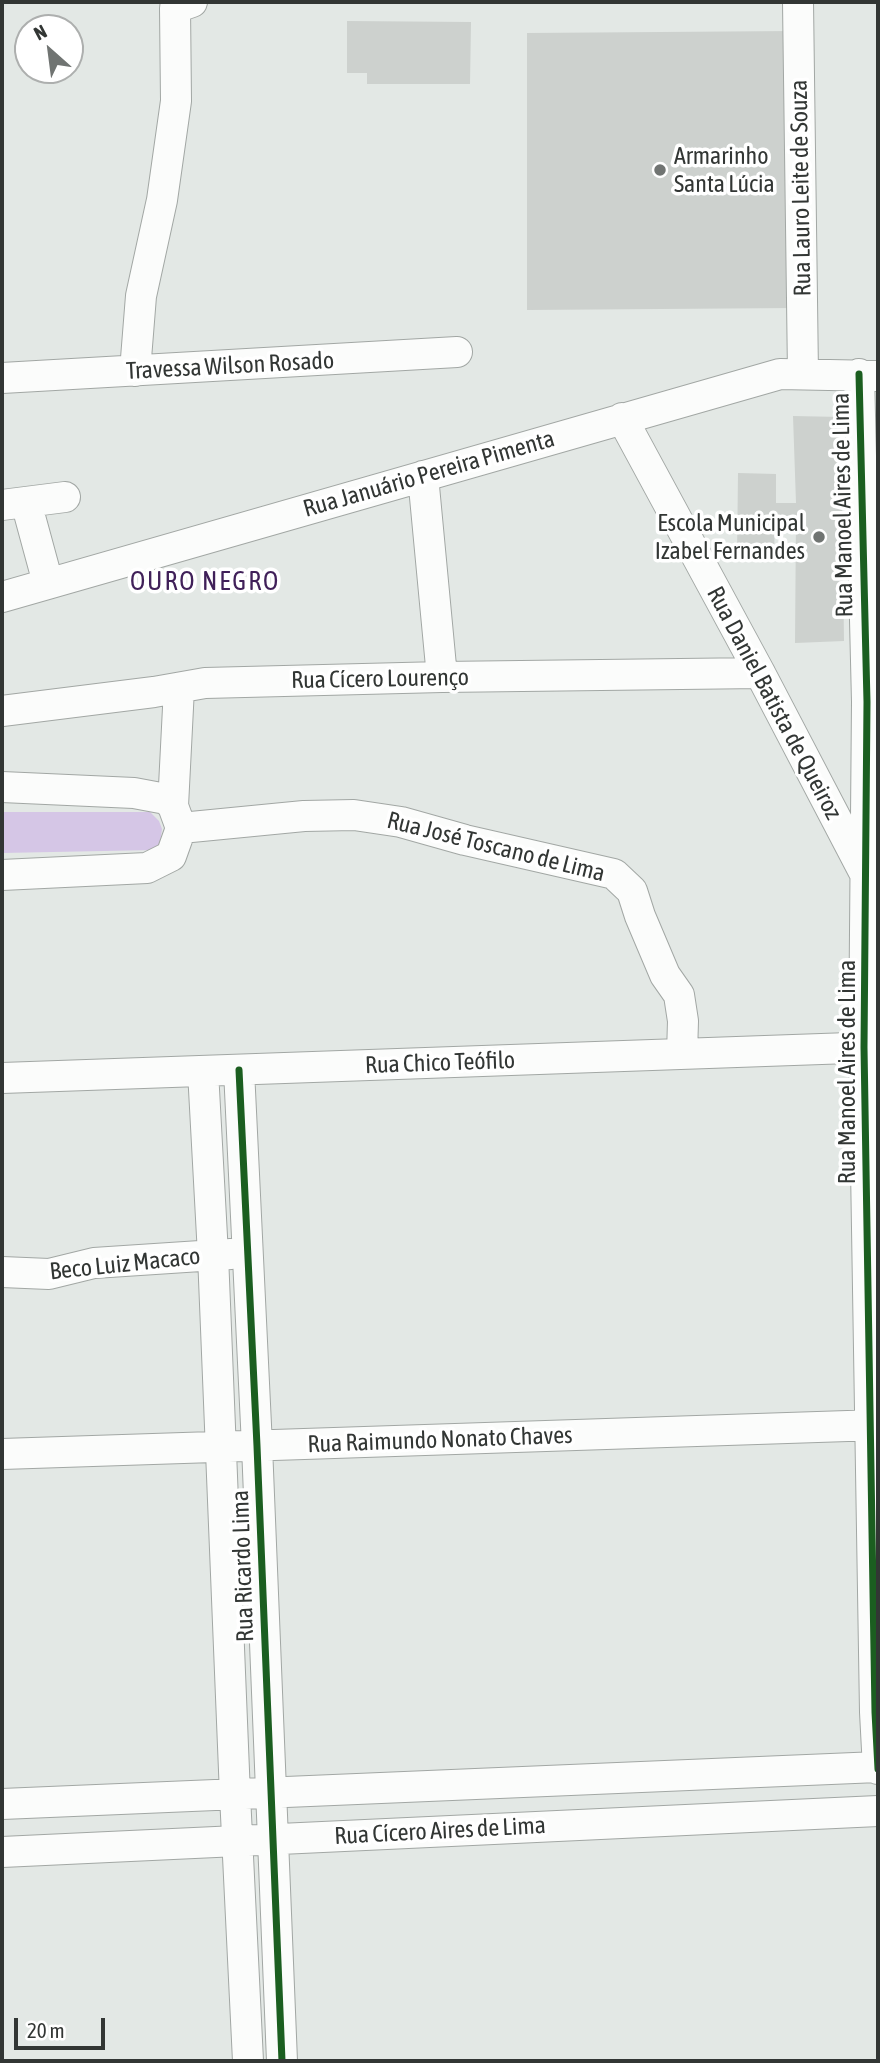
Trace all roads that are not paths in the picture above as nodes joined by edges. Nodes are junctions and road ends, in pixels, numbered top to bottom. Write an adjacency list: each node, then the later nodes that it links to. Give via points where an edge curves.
1 (192, 2): 5 (street, via 175,8 176,101 162,200 141,296)
2 (798, 2): 6 (street, Rua Lauro Leite de Souza)
3 (457, 352): 5 (street, Travessa Wilson Rosado)
4 (872, 370): 6 (street, Rua Januário Pereira Pimenta); 17 (street, Rua Manoel Aires de Lima)
5 (135, 371): 7 (street, Travessa Wilson Rosado)
6 (803, 374): 8 (street, Rua Januário Pereira Pimenta, via 780,374)
7 (2, 378)
8 (622, 418): 9 (street, Rua Januário Pereira Pimenta); 14 (street, Rua Daniel Batista de Queiroz)
9 (423, 476): 12 (street, Rua Januário Pereira Pimenta); 15 (street)
10 (65, 497): 11 (street)
11 (14, 503): 12 (street)
12 (48, 583): 13 (street, Rua Januário Pereira Pimenta)
13 (2, 597)
14 (760, 673): 15 (street, Rua Cícero Lourenço); 22 (street, Rua Daniel Batista de Queiroz)
15 (442, 677): 16 (street, Rua Cícero Lourenço)
16 (179, 688): 18 (street, Rua Cícero Lourenço); 20 (street)
17 (873, 701): 22 (street, Rua Manoel Aires de Lima)
18 (2, 711)
19 (2, 788): 20 (street, Rua José Toscano de Lima, via 134,793 166,799)
20 (177, 817): 21 (street, via 177,842 171,856 147,868); 24 (street, Rua José Toscano de Lima, via 354,815 401,822 614,874 632,891 665,975 679,995)
21 (2, 875)
22 (866, 876): 23 (street, Rua Manoel Aires de Lima)
23 (871, 1047): 24 (street, Rua Chico Teófilo); 31 (street, Rua Manoel Aires de Lima)
24 (682, 1054): 25 (street, Rua Chico Teófilo)
25 (239, 1070): 26 (street, Rua Chico Teófilo); 28 (street, Rua Ricardo Lima)
26 (203, 1071): 27 (street, Rua Chico Teófilo); 29 (street, Rua Ricardo Lima)
27 (2, 1079)
28 (248, 1253): 29 (street, Beco Luiz Macaco); 32 (street, Rua Ricardo Lima)
29 (213, 1255): 30 (street, Beco Luiz Macaco, via 94,1263 49,1274); 33 (street, Rua Ricardo Lima)
30 (2, 1272)
31 (875, 1425): 32 (street, Rua Raimundo Nonato Chaves); 35 (street, Rua Manoel Aires de Lima)
32 (257, 1446): 33 (street, Rua Raimundo Nonato Chaves); 36 (street, Rua Ricardo Lima)
33 (221, 1447): 34 (street, Rua Raimundo Nonato Chaves); 37 (street, Rua Ricardo Lima)
34 (2, 1454)
35 (878, 1768): 36 (street, Rua Cícero Aires de Lima)
36 (270, 1793): 37 (street, Rua Cícero Aires de Lima); 40 (street, Rua Ricardo Lima)
37 (235, 1795): 38 (street, Rua Cícero Aires de Lima); 41 (street, Rua Ricardo Lima)
38 (2, 1804)
39 (878, 1811): 40 (street, Rua Cícero Aires de Lima)
40 (273, 1839): 41 (street, Rua Cícero Aires de Lima); 44 (street, Rua Ricardo Lima)
41 (237, 1841): 42 (street, Rua Cícero Aires de Lima); 43 (street, Rua Ricardo Lima)
42 (2, 1852)
43 (247, 2061)
44 (282, 2061)

